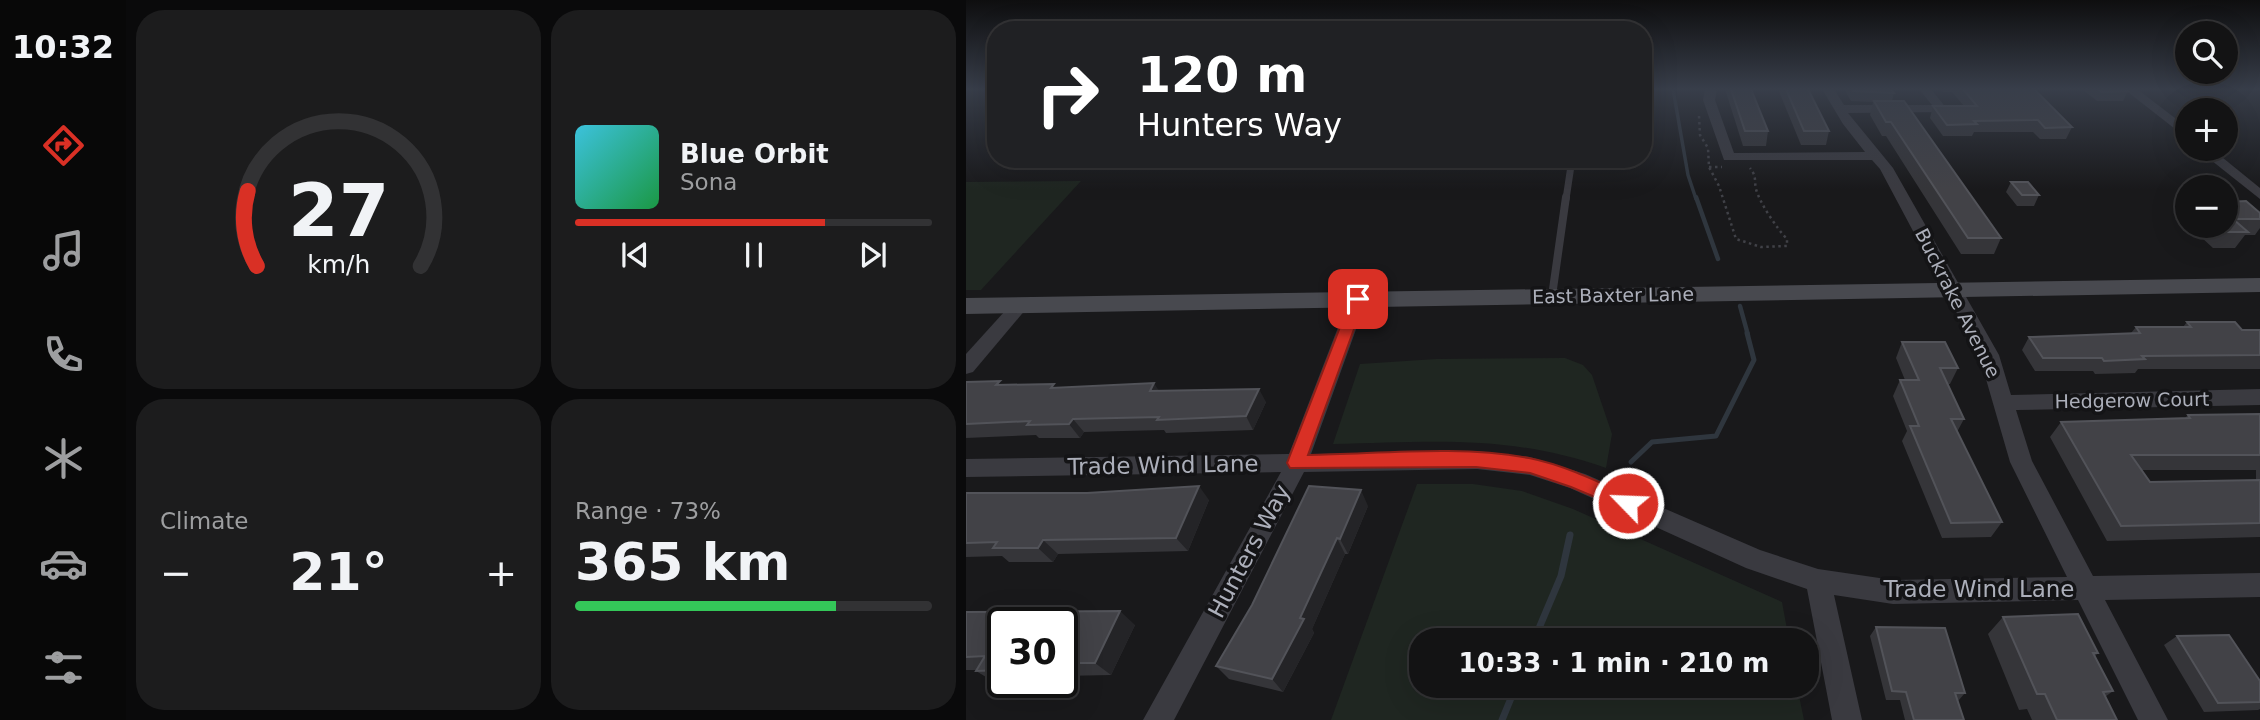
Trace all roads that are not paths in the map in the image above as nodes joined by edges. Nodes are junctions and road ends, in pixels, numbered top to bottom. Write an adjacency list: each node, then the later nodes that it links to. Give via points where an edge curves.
1 (1717, 123): 3 (street, via 1729,157)
2 (1851, 123): 3 (street, Buckrake Avenue)
3 (1877, 156): 8 (street, Buckrake Avenue)
4 (2219, 161): 6 (street)
5 (1571, 168): 9 (lane)
6 (2260, 195)
7 (2260, 285): 8 (main road, East Baxter Lane)
8 (1953, 289): 9 (main road, East Baxter Lane); 15 (street, Buckrake Avenue, via 1989,355)
9 (1552, 296): 10 (main road, East Baxter Lane)
10 (1358, 299): 11 (main road, East Baxter Lane); 16 (street, Hunters Way)
11 (1020, 305): 12 (main road, East Baxter Lane); 13 (street)
12 (966, 306)
13 (966, 367)
14 (2260, 397): 15 (street, Hedgerow Court)
15 (2004, 403): 20 (street, Buckrake Avenue, via 2021,462)
16 (1297, 463): 17 (street, Trade Wind Lane); 18 (street, Trade Wind Lane, via 1476,460 1530,466 1577,481 1755,560); 21 (street, Hunters Way)
17 (966, 468)
18 (1818, 581): 20 (street, Trade Wind Lane, via 1893,592); 22 (street)
19 (2260, 585): 20 (street, Trade Wind Lane)
20 (2085, 589): 23 (street, Buckrake Avenue)
21 (1158, 720)
22 (1847, 720)
23 (2153, 720)

